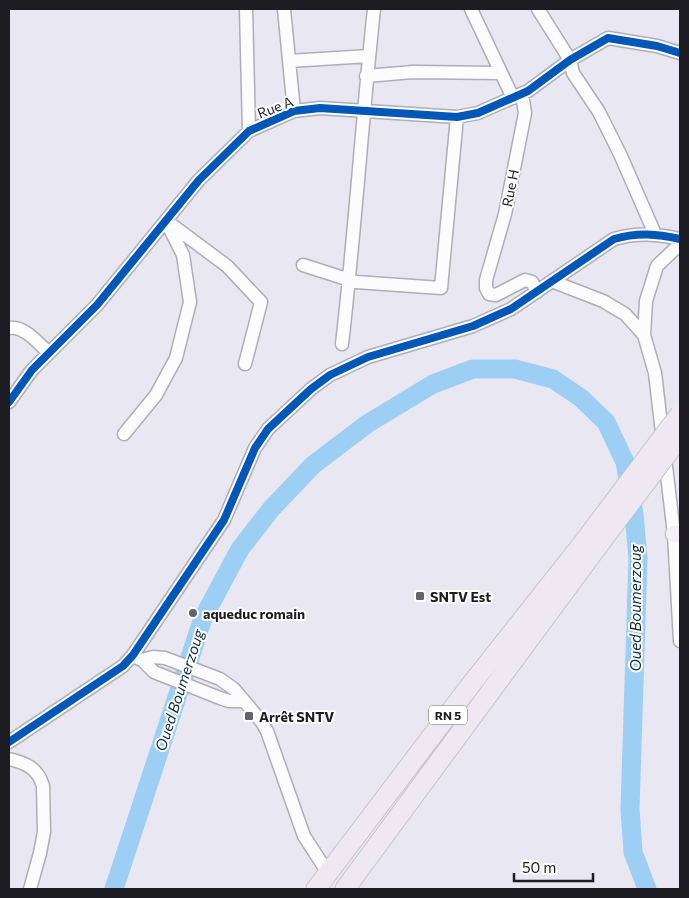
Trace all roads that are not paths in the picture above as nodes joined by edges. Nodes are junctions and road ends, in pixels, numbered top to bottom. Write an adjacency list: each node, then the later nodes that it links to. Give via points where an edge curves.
1 (246, 9): 16 (street)
2 (284, 9): 9 (street)
3 (374, 9): 7 (street)
4 (471, 9): 10 (street)
5 (538, 9): 8 (street)
6 (680, 53): 8 (street, Rue A, via 608,38)
7 (369, 56): 9 (street); 11 (street)
8 (570, 60): 12 (street, Rue A); 18 (street, via 573,72 599,112 620,154)
9 (289, 61): 14 (street)
10 (501, 73): 11 (street, via 413,72); 12 (street)
11 (366, 76): 13 (street)
12 (518, 96): 15 (street, Rue A, via 478,113); 24 (street, Rue H, via 525,113 486,288 489,294 496,295 525,280 532,282)
13 (363, 110): 14 (street, Rue A, via 320,108); 15 (street, Rue A); 22 (street)
14 (294, 111): 16 (street, Rue A)
15 (457, 117): 22 (street, via 441,288)
16 (249, 131): 17 (street, Rue A, via 199,180)
17 (166, 221): 28 (street, Rue A, via 97,305); 29 (street, via 227,266 260,302); 32 (street, via 183,255 190,302 176,358 156,395)
18 (656, 234): 19 (street); 23 (street, via 614,239)
19 (680, 239)
20 (680, 244): 26 (street, via 657,266 646,301)
21 (303, 265): 22 (street)
22 (349, 280): 27 (street)
23 (554, 282): 24 (street); 26 (street, via 603,301 624,314)
24 (537, 292): 37 (street, via 512,309 473,326 349,365 299,400 268,430 255,448 224,520)
25 (9, 328): 28 (street, via 23,330)
26 (644, 336): 34 (street, via 655,372)
27 (342, 344)
28 (49, 354): 30 (street, Rue A, via 32,370)
29 (244, 364)
30 (9, 402)
31 (680, 414): 35 (highway, RN 5, bridge)
32 (124, 434)
33 (680, 437): 35 (highway, RN 5, bridge)
34 (677, 534): 36 (street)
35 (589, 547): 41 (highway, RN 5, via 470,686); 44 (highway, RN 5)
36 (680, 641)
37 (137, 658): 38 (street, via 159,674 229,701); 38 (street, via 166,658 220,678); 39 (street)
38 (243, 701): 41 (street, via 267,731 304,836)
39 (9, 742)
40 (9, 760): 42 (street, via 31,767 43,786 44,832)
41 (328, 873): 43 (highway, RN 5)
42 (30, 889)
43 (316, 889)
44 (345, 889)

